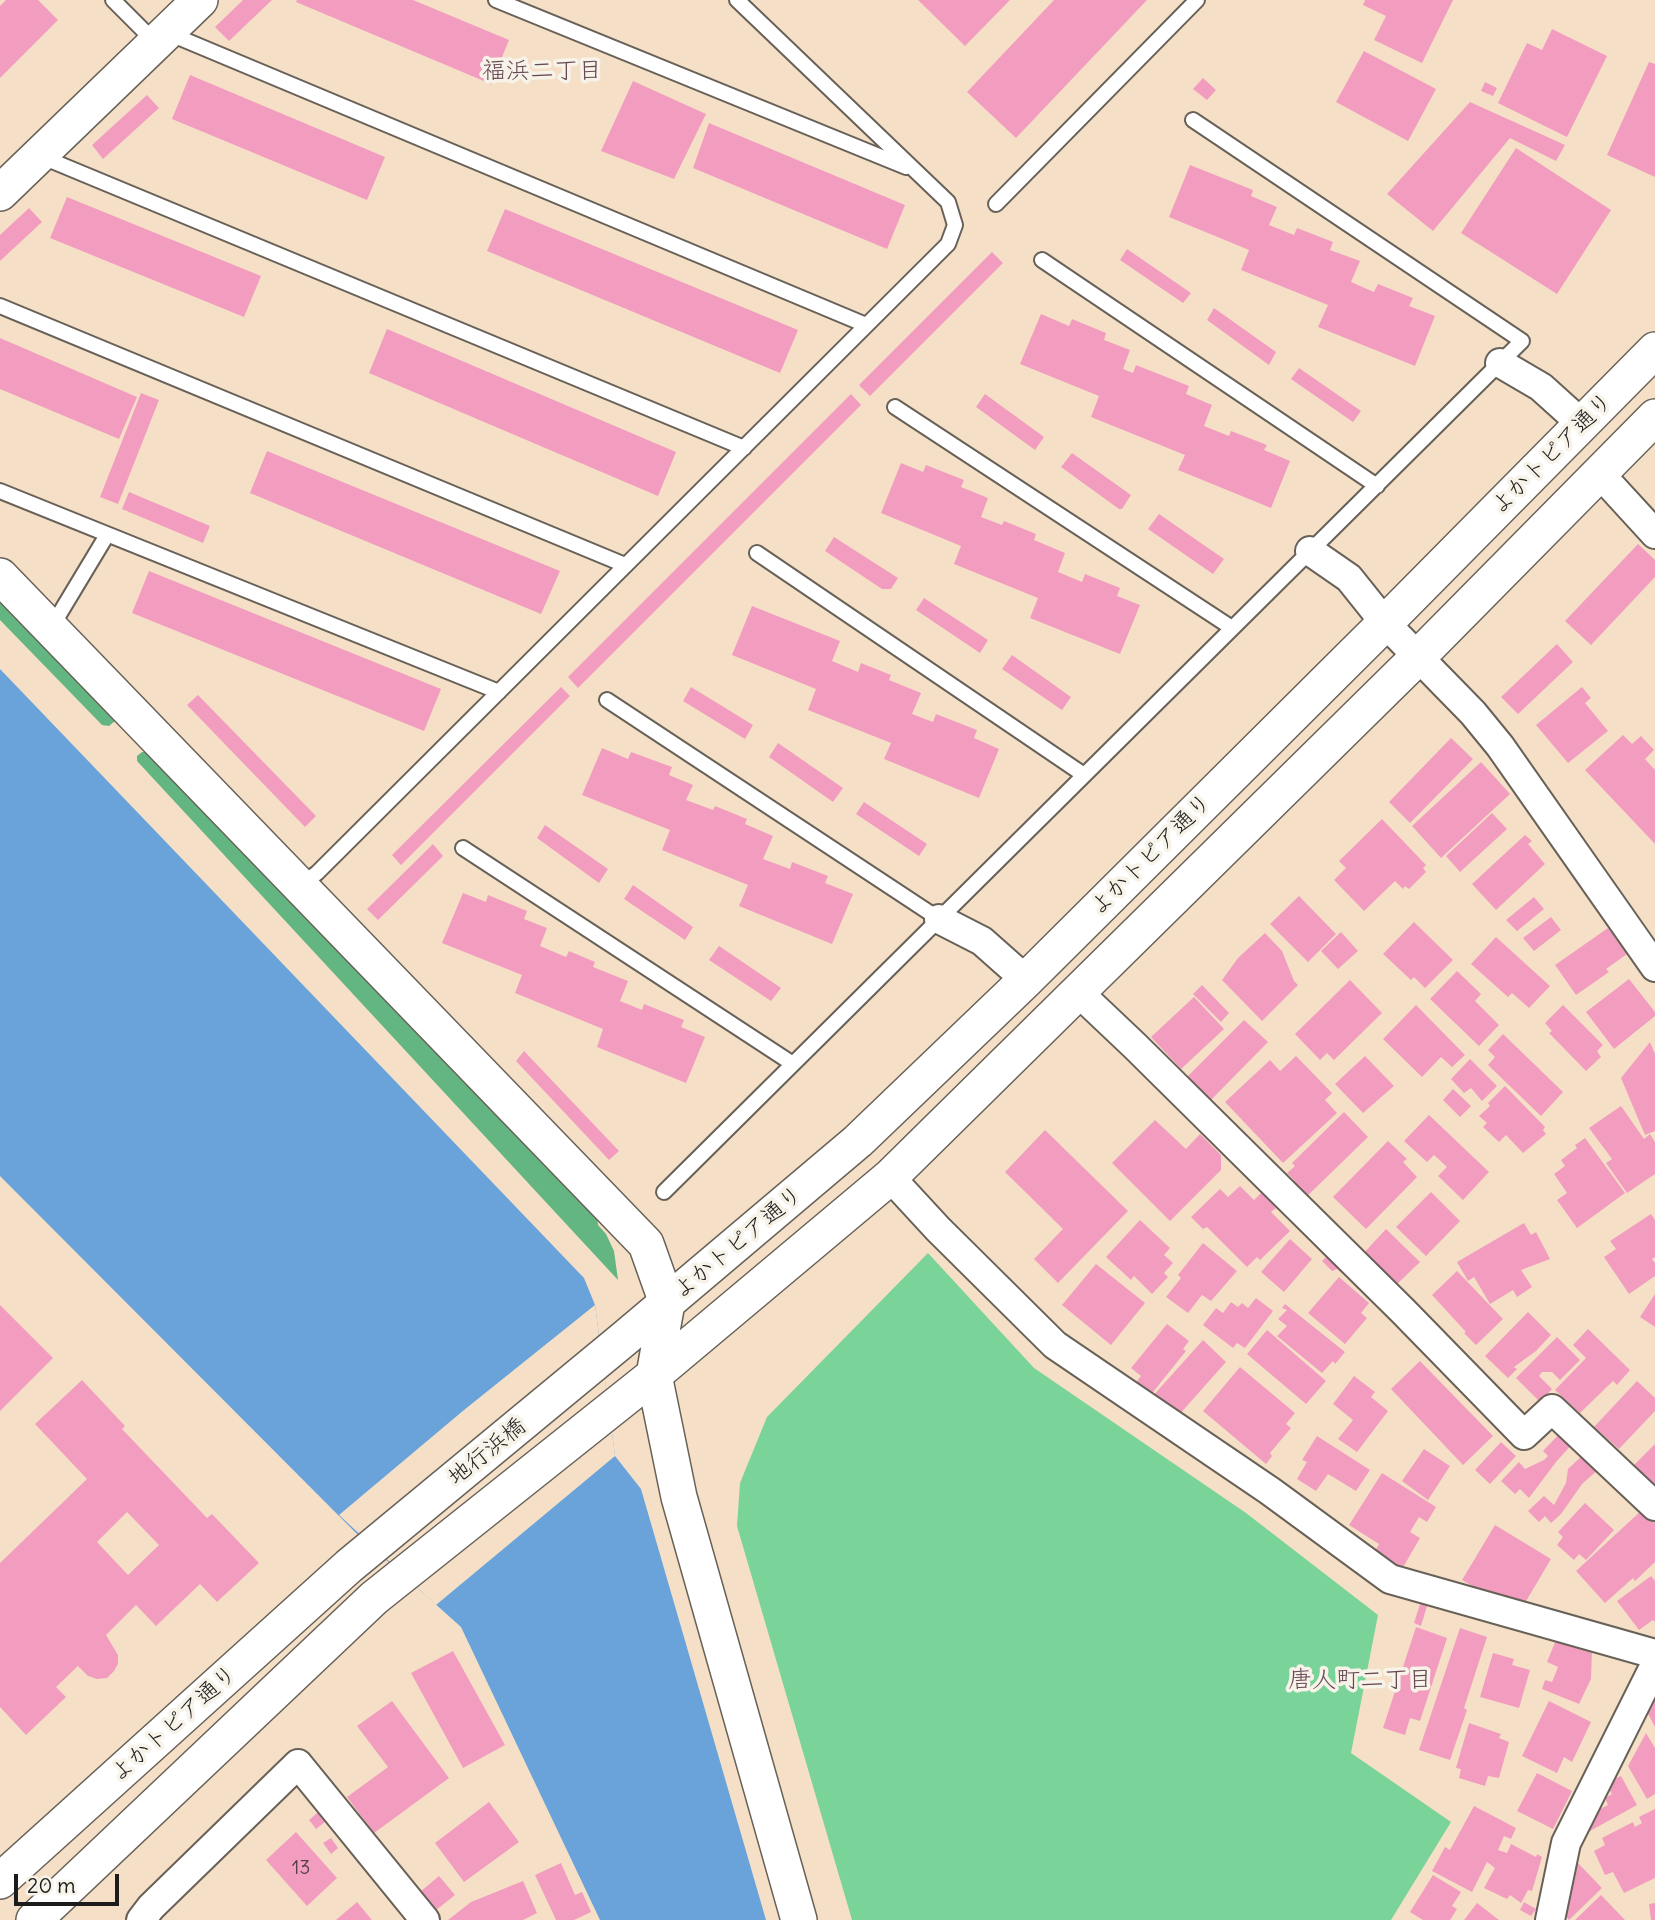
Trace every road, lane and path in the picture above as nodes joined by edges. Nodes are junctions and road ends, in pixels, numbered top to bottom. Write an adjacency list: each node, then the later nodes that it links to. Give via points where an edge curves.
1 (113, 0): 6 (lane)
2 (200, 0): 6 (street)
3 (496, 0): 9 (lane)
4 (737, 0): 9 (lane)
5 (1197, 0): 11 (lane)
6 (162, 37): 8 (street); 14 (lane)
7 (1193, 120): 16 (lane, via 1522,341)
8 (39, 155): 10 (street); 20 (lane)
9 (914, 170): 14 (lane, via 948,202 955,225 948,244)
10 (0, 193)
11 (996, 204)
12 (1042, 260): 22 (lane)
13 (0, 306): 28 (lane)
14 (866, 325): 20 (lane)
15 (1655, 350): 19 (street, よかトピア通り)
16 (1500, 363): 19 (street, via 1541,387); 22 (lane)
17 (895, 407): 32 (lane)
18 (1655, 417): 21 (street, よかトピア通り)
19 (1582, 424): 30 (street, よかトピア通り)
20 (744, 448): 28 (lane)
21 (1600, 474): 25 (street); 33 (street, よかトピア通り)
22 (1377, 485): 26 (lane)
23 (0, 491): 24 (lane)
24 (107, 534): 31 (lane); 34 (lane)
25 (1655, 534)
26 (1310, 551): 30 (street, via 1349,578); 32 (lane)
27 (757, 553): 36 (lane)
28 (625, 565): 34 (lane)
29 (0, 576): 31 (street)
30 (1385, 623): 33 (street); 41 (street, よかトピア通り)
31 (51, 628): 38 (street)
32 (1232, 628): 36 (lane)
33 (1418, 657): 40 (street, via 1500,746); 42 (street, よかトピア通り)
34 (499, 692): 38 (lane)
35 (607, 700): 39 (lane)
36 (1084, 775): 39 (lane)
37 (463, 848): 43 (lane)
38 (300, 886): 46 (street, via 646,1244)
39 (939, 919): 41 (street, via 982,941); 43 (lane)
40 (1655, 967)
41 (1026, 980): 46 (street, よかトピア通り, via 858,1141)
42 (1078, 992): 44 (street, よかトピア通り); 49 (street, via 1524,1435 1552,1409)
43 (793, 1064): 45 (lane)
44 (890, 1178): 48 (street, よかトピア通り); 52 (street, via 1055,1345 1270,1491 1390,1580)
45 (664, 1192)
46 (667, 1303): 47 (street, よかトピア通り); 48 (street)
47 (625, 1338): 50 (street, 地行浜橋)
48 (654, 1375): 51 (street, 地行浜橋); 58 (street, via 679,1497)
49 (1655, 1506)
50 (349, 1566): 54 (street, よかトピア通り)
51 (374, 1598): 55 (street, よかトピア通り)
52 (1655, 1654)
53 (1655, 1665): 59 (street, via 1566,1843)
54 (0, 1881)
55 (34, 1920)
56 (141, 1920): 57 (street, via 298,1765)
57 (425, 1920)
58 (799, 1920)
59 (1550, 1920)

